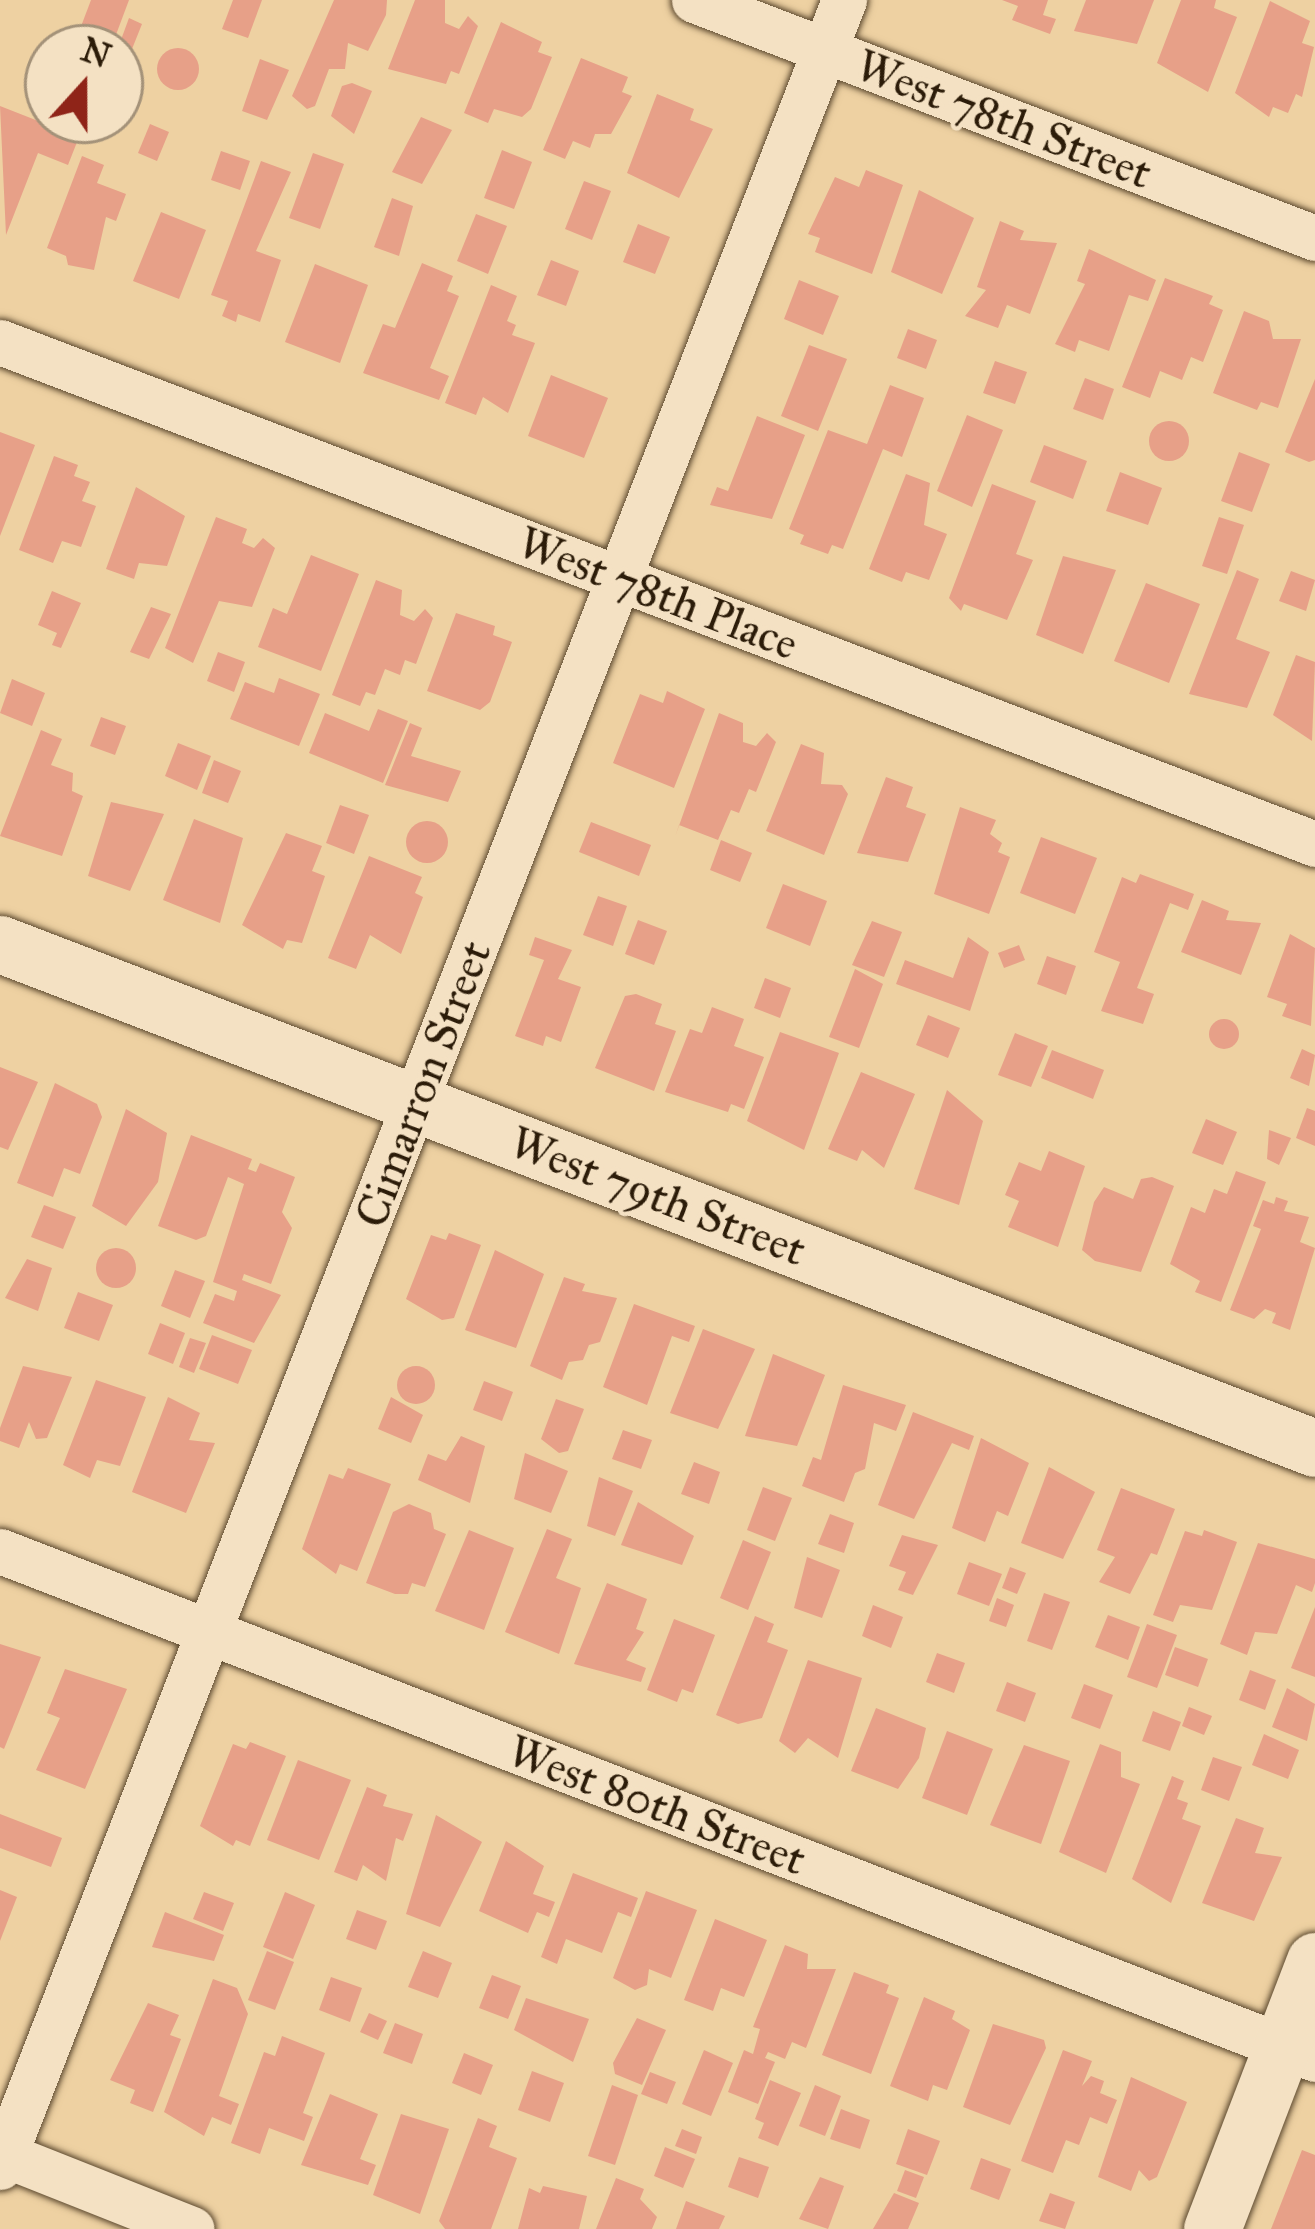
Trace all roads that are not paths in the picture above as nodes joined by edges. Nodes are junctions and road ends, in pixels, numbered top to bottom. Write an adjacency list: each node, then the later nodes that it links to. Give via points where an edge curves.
1 (694, 0): 3 (street, West 78th Street)
2 (844, 0): 3 (street, Cimarron Street)
3 (825, 50): 4 (street, West 78th Street); 6 (street, Cimarron Street)
4 (1315, 238)
5 (0, 342): 6 (street, West 78th Place)
6 (615, 577): 7 (street, West 78th Place); 9 (street, Cimarron Street)
7 (1315, 844)
8 (0, 944): 9 (street, West 79th Street)
9 (416, 1103): 10 (street, West 79th Street); 12 (street, Cimarron Street)
10 (1315, 1448)
11 (0, 1551): 12 (street, West 80th Street)
12 (211, 1634): 14 (street, West 80th Street); 15 (street, Cimarron Street)
13 (1315, 1961): 14 (street)
14 (1299, 2052): 17 (street)
15 (2, 2158): 16 (street)
16 (192, 2229)
17 (1212, 2229)

